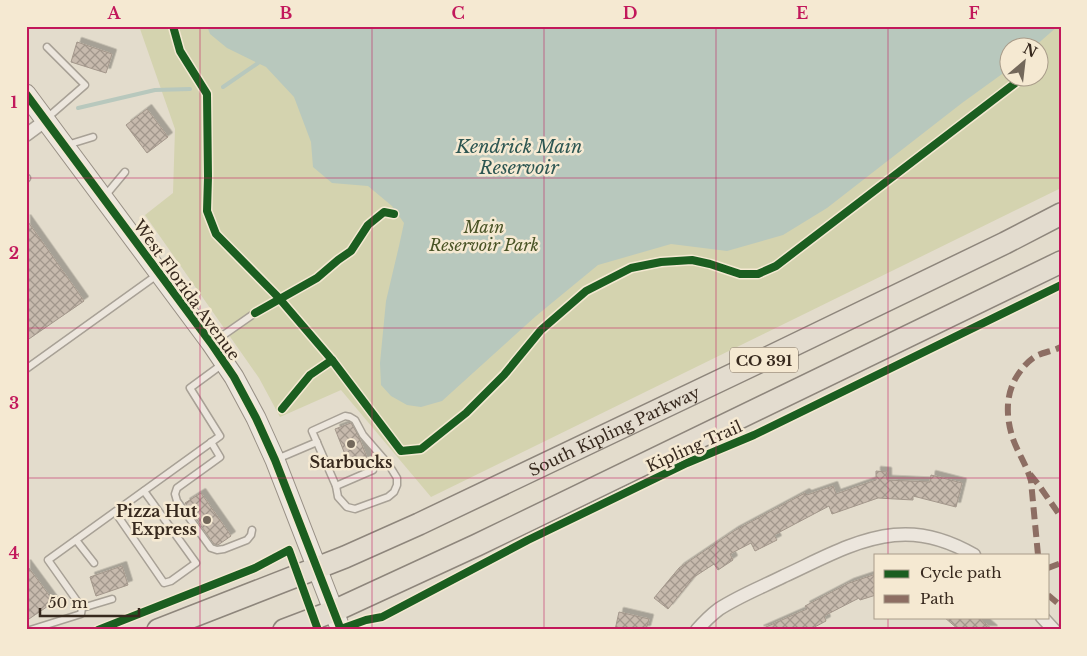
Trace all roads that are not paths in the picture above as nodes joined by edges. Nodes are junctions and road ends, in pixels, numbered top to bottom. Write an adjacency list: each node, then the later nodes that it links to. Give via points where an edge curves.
1 (47, 47): 3 (lane, via 85,85)
2 (26, 94): 3 (street, West Florida Avenue)
3 (45, 121): 4 (street); 6 (street, West Florida Avenue)
4 (26, 135)
5 (93, 137): 6 (lane)
6 (63, 146): 8 (street, West Florida Avenue)
7 (125, 172): 8 (lane)
8 (103, 199): 11 (street, West Florida Avenue)
9 (1061, 214): 27 (main road, South Kipling Parkway / CO 391, via 555,460)
10 (1061, 262): 31 (main road, CO 391, via 501,533)
11 (159, 274): 13 (street, West Florida Avenue); 15 (lane)
12 (255, 313): 13 (lane)
13 (211, 343): 14 (street, West Florida Avenue)
14 (224, 363): 16 (lane, via 190,388 220,436); 18 (street, West Florida Avenue, via 256,418)
15 (26, 369)
16 (211, 442): 21 (lane); 23 (lane, via 220,457 177,488 177,501 211,548 224,549 247,540)
17 (317, 442): 18 (lane); 20 (lane); 20 (lane, via 312,431 345,416 350,417 397,478 394,492 388,497 355,509 347,507 338,497)
18 (275, 460): 27 (street, West Florida Avenue)
19 (373, 470): 20 (lane)
20 (336, 486)
21 (144, 491): 22 (lane); 22 (lane, via 196,563 164,583)
22 (115, 512): 24 (lane)
23 (252, 530)
24 (76, 540): 26 (lane); 29 (lane, via 48,560)
25 (972, 554): 35 (street, via 948,542 920,535 896,534 869,539 734,600 711,615)
26 (94, 563)
27 (318, 568): 31 (street, West Florida Avenue); 33 (main road, South Kipling Parkway / CO 391)
28 (112, 598): 29 (lane)
29 (82, 608): 32 (lane, via 81,614)
30 (1043, 618): 36 (street)
31 (337, 620): 34 (main road, CO 391)
32 (30, 630)
33 (158, 630)
34 (284, 630)
35 (697, 630)
36 (1054, 630)

